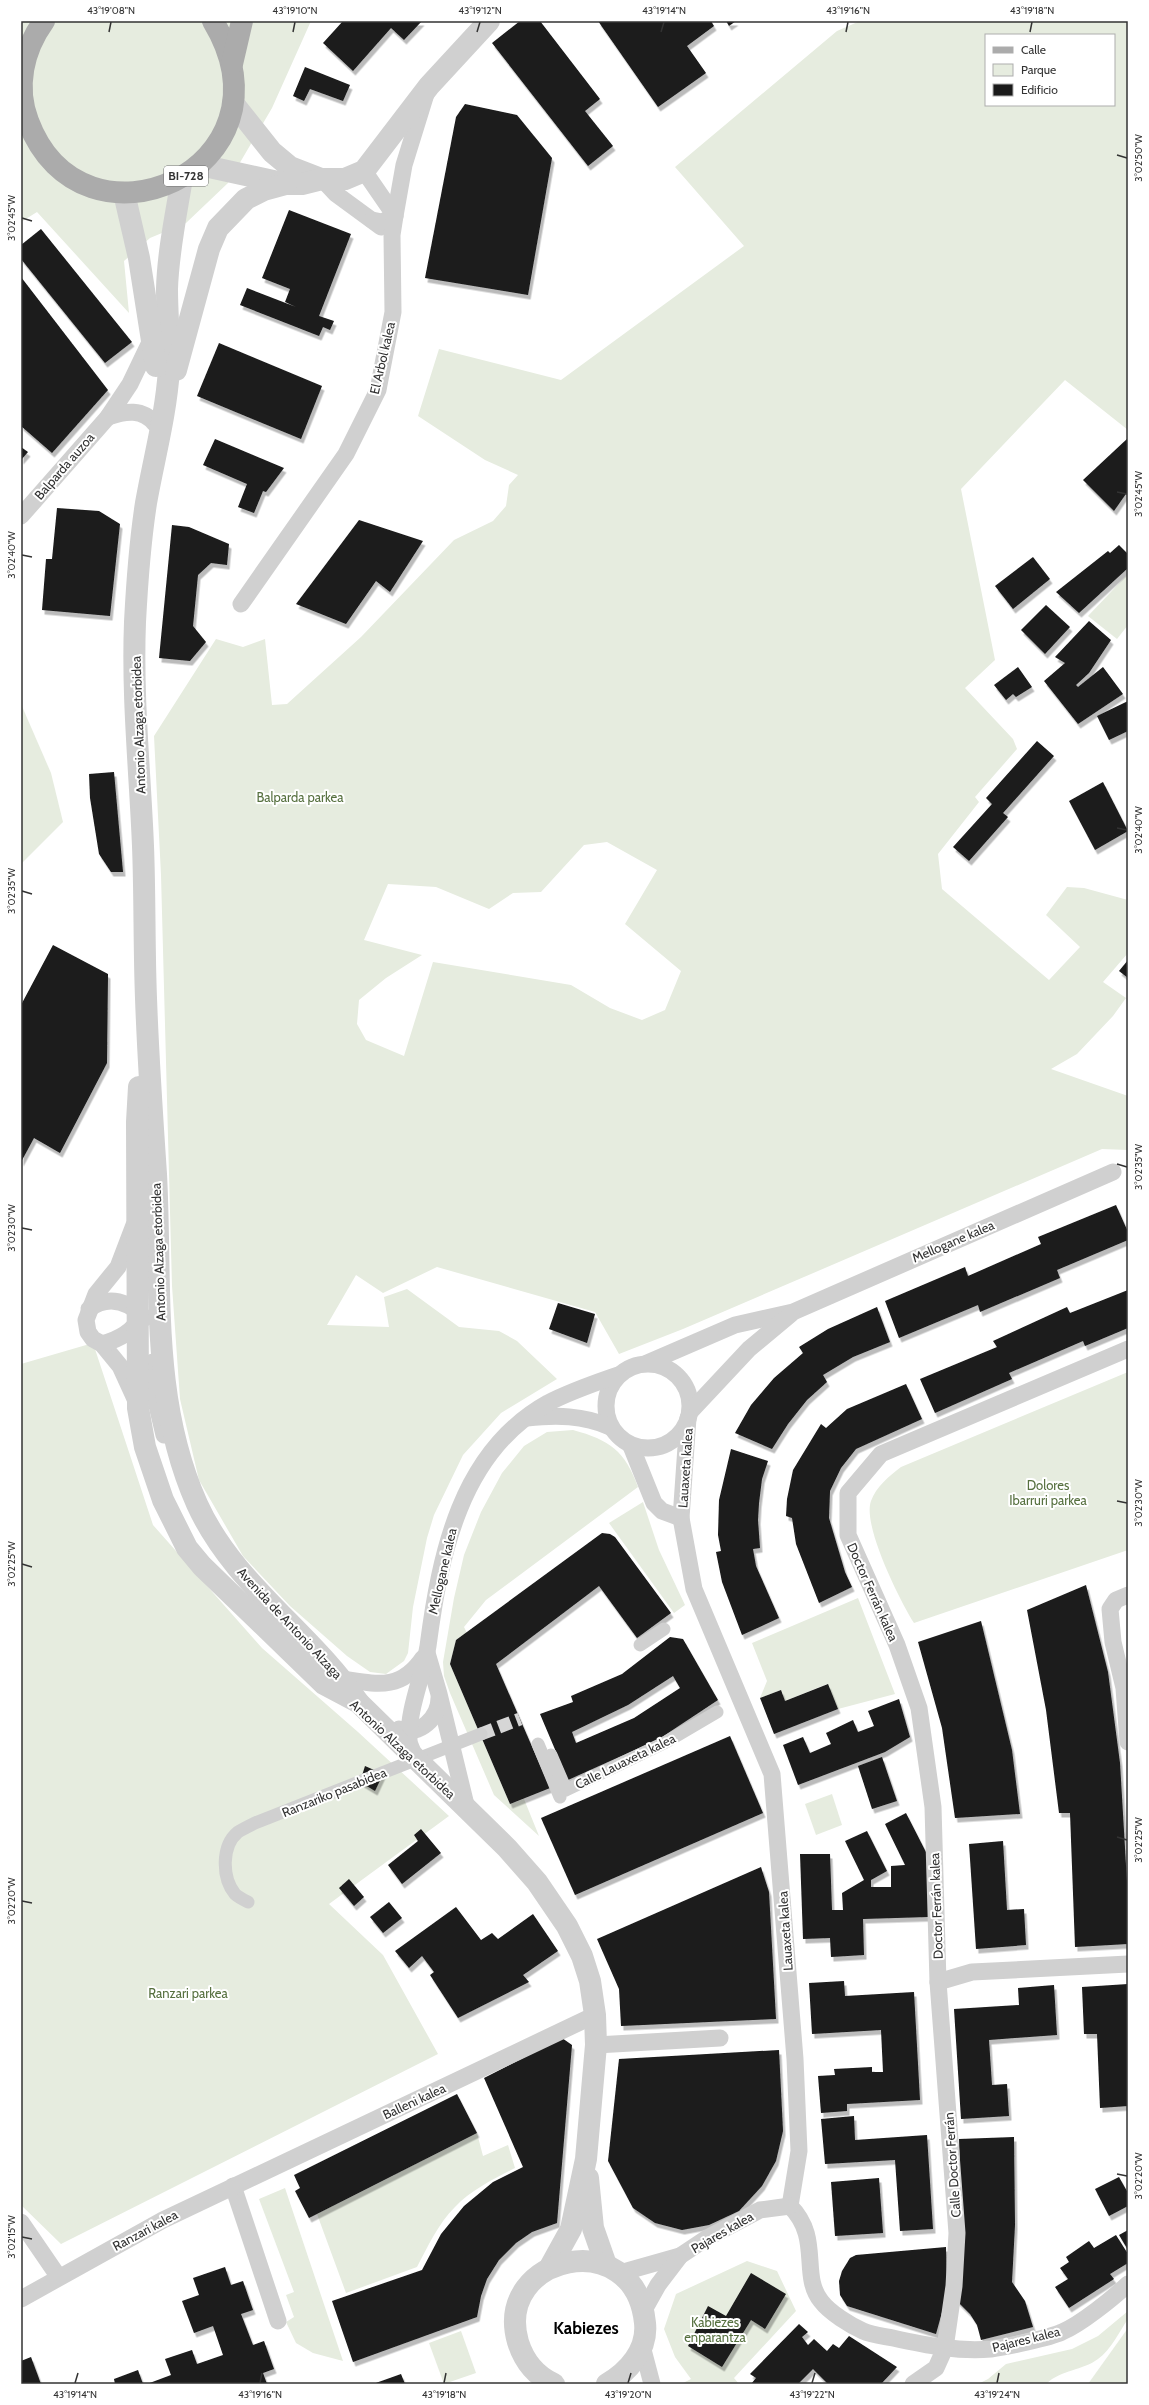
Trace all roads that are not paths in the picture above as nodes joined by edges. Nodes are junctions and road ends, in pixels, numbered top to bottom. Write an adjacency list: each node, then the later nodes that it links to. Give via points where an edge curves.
1 (44, 21): 13 (main road, BI-728, via 34,34 25,58 21,83 24,111 34,137 50,159 71,177 97,188)
2 (213, 21): 5 (main road, BI-728, via 225,41)
3 (242, 21): 5 (main road, BI-728)
4 (489, 21): 6 (street)
5 (232, 64): 7 (main road, BI-728)
6 (428, 86): 9 (street); 14 (street, via 404,165)
7 (233, 103): 8 (main road, BI-728, via 222,137); 11 (street, via 272,152 290,167)
8 (200, 165): 10 (main road, BI-728); 12 (street)
9 (364, 171): 11 (street, via 345,179); 14 (street)
10 (182, 178): 13 (main road, BI-728, via 164,187); 21 (street, via 167,285 169,366)
11 (322, 179): 12 (street, via 302,184); 15 (street, via 336,194)
12 (287, 184): 21 (street, via 264,190 246,199 218,228 209,249)
13 (124, 193): 17 (street)
14 (395, 216): 15 (street, via 382,222); 16 (street, El Arbol kalea)
15 (372, 220): 16 (street)
16 (392, 235): 23 (street, El Arbol kalea, via 393,312 378,390 346,454)
17 (153, 336): 18 (street, Balparda auzoa); 21 (street)
18 (130, 384): 19 (street); 20 (street, Balparda auzoa)
19 (134, 412): 20 (street, via 123,412); 21 (street)
20 (108, 417): 22 (street, Balparda auzoa)
21 (159, 419): 24 (street, Antonio Alzaga etorbidea, via 137,585 134,670 144,875)
22 (21, 516)
23 (241, 604)
24 (146, 996): 26 (street, Antonio Alzaga etorbidea); 27 (street, Antonio Alzaga etorbidea, via 136,1122)
25 (1113, 1172): 29 (street, Mellogane kalea)
26 (156, 1183): 30 (street, via 148,1204 150,1295 146,1310); 40 (street, Antonio Alzaga etorbidea, via 164,1383 174,1439)
27 (137, 1215): 28 (street, via 118,1267 102,1285); 30 (street, Antonio Alzaga etorbidea)
28 (89, 1309): 30 (street, via 98,1302 114,1300 128,1305); 31 (street, via 86,1320 88,1332 93,1339)
29 (793, 1312): 33 (street, Mellogane kalea, via 735,1325); 36 (street, Mellogane kalea, via 749,1349)
30 (139, 1317): 31 (street, via 120,1338); 35 (street, Antonio Alzaga etorbidea); 40 (street, via 150,1322 155,1397 170,1460)
31 (102, 1344): 35 (street, via 120,1366)
32 (1128, 1349): 62 (street, Doctor Ferrán kalea, via 881,1454 848,1493 848,1535 897,1645 918,1708 933,1807)
33 (647, 1363): 34 (street, via 631,1366); 36 (street, via 660,1365 682,1380 688,1392)
34 (618, 1375): 37 (street, Mellogane kalea, via 569,1393); 38 (street, via 605,1399 605,1414)
35 (138, 1408): 50 (street, Antonio Alzaga etorbidea, via 145,1447 163,1500 187,1548 202,1566 324,1684)
36 (689, 1415): 39 (street, via 682,1431 672,1441 659,1447 645,1449); 41 (street, Lauaxeta kalea)
37 (527, 1418): 38 (street, via 582,1417); 45 (street, Mellogane kalea, via 507,1435 489,1456 473,1479 456,1513 445,1549)
38 (610, 1427): 39 (street, via 618,1437)
39 (631, 1446): 41 (street, Lauaxeta kalea, via 654,1503 662,1511)
40 (197, 1504): 47 (street, Avenida de Antonio Alzaga, via 245,1578)
41 (681, 1518): 68 (street, Lauaxeta kalea, via 694,1589 772,1774 795,2059 798,2143)
42 (1128, 1595): 48 (street, via 1116,1600 1110,1609 1113,1642)
43 (664, 1629): 44 (street, via 650,1633)
44 (640, 1645)
45 (426, 1653): 47 (street, Mellogane kalea, via 415,1670 404,1678 388,1684); 49 (street, Mellogane kalea); 52 (street, Mellogane kalea)
46 (1128, 1658): 48 (street)
47 (342, 1679): 50 (street, Avenida de Antonio Alzaga)
48 (1124, 1688): 54 (street)
49 (439, 1694): 52 (street, Mellogane kalea, via 437,1712 429,1723 418,1729); 59 (street, Mellogane kalea)
50 (358, 1702): 52 (street, via 388,1724); 57 (street, Antonio Alzaga etorbidea)
51 (717, 1712): 56 (street, Calle Lauaxeta kalea, via 699,1725 566,1790)
52 (409, 1730): 57 (street, Mellogane kalea, via 409,1743 414,1751)
53 (481, 1734): 60 (street, Ranzariko pasabidea, via 255,1823 238,1833 229,1845 225,1859 226,1872 230,1887 236,1895)
54 (1128, 1742)
55 (538, 1744): 58 (street)
56 (551, 1755)
57 (414, 1757): 59 (street, Antonio Alzaga etorbidea)
58 (560, 1797)
59 (467, 1809): 63 (street, Antonio Alzaga etorbidea, via 537,1882 567,1926 582,1956 590,1981)
60 (248, 1902)
61 (1128, 1964): 62 (street, via 972,1972)
62 (938, 1982): 79 (street, Calle Doctor Ferrán, via 957,2233 954,2286)
63 (595, 2015): 65 (street, Antonio Alzaga etorbidea); 67 (street, Balleni kalea)
64 (720, 2038): 65 (street)
65 (596, 2045): 66 (street, Antonio Alzaga etorbidea)
66 (586, 2159): 71 (street, Antonio Alzaga etorbidea, via 571,2229); 72 (street, Antonio Alzaga etorbidea, via 593,2228)
67 (232, 2186): 73 (street, Ranzari kalea); 77 (street)
68 (790, 2206): 70 (street, Pajares kalea, via 760,2210 707,2238); 79 (street, Pajares kalea, via 807,2230 814,2288 821,2301 833,2312 863,2331)
69 (21, 2222): 73 (street)
70 (680, 2256): 72 (street, Pajares kalea); 76 (street, Pajares kalea)
71 (550, 2267): 72 (street, via 568,2261 587,2260); 80 (street, via 534,2279 523,2295 516,2314 518,2340 522,2352)
72 (613, 2269): 76 (street, via 635,2289)
73 (58, 2276): 75 (street, Ranzari kalea)
74 (1128, 2284): 79 (street, Pajares kalea, via 1110,2300 1062,2332 992,2349)
75 (21, 2299)
76 (644, 2310): 78 (street, via 646,2328)
77 (278, 2321)
78 (642, 2346): 82 (street, via 634,2362 621,2376); 83 (street)
79 (945, 2348): 84 (street, Calle Doctor Ferrán, via 936,2368)
80 (537, 2376): 81 (street)
81 (554, 2384)
82 (607, 2384)
83 (652, 2384)
84 (913, 2384)

